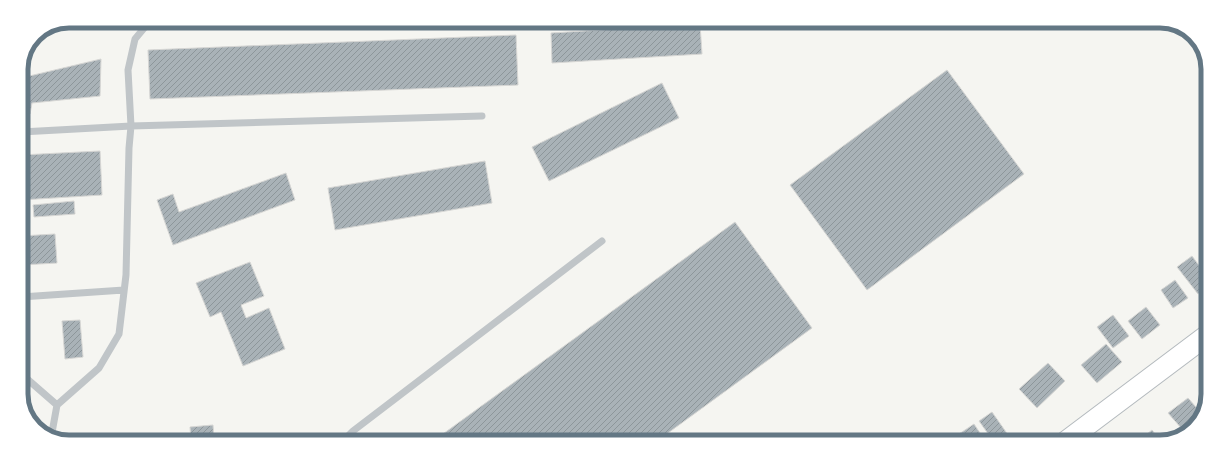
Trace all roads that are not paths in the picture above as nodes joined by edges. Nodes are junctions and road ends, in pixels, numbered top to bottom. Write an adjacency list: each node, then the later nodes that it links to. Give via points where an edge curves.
1 (144, 28): 3 (lane, via 135,38 128,70)
2 (482, 116): 3 (lane)
3 (131, 126): 4 (lane); 6 (lane)
4 (28, 132)
5 (602, 241): 12 (lane)
6 (124, 290): 7 (lane); 10 (lane, via 119,334 99,368)
7 (28, 297)
8 (1201, 340): 13 (main road)
9 (28, 380): 10 (lane)
10 (57, 405): 11 (lane)
11 (52, 432)
12 (349, 435)
13 (1074, 435)

